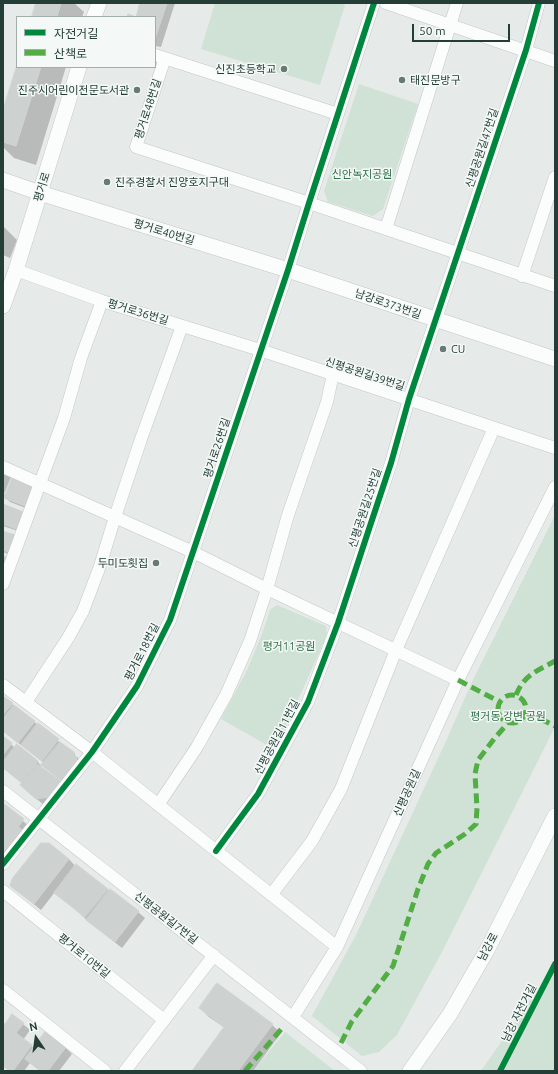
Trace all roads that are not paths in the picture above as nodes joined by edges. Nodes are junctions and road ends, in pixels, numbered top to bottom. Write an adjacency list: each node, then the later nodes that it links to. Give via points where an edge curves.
1 (99, 3): 6 (street)
2 (374, 3): 12 (street)
3 (386, 3): 7 (street)
4 (457, 3): 7 (street)
5 (539, 3): 8 (street, 신평공원길47번길)
6 (94, 16)
7 (451, 24): 8 (street); 17 (street)
8 (526, 50): 10 (street); 18 (street, 신평공원길47번길)
9 (160, 56): 12 (street, 평거로48번길); 16 (street, 평거로48번길, via 136,147)
10 (555, 61)
11 (79, 68): 15 (street, 평거로)
12 (338, 114): 16 (street)
13 (555, 177): 21 (street)
14 (3, 180): 15 (street, 평거로40번길)
15 (40, 193): 19 (street, 평거로); 20 (street, 평거로40번길)
16 (309, 203): 17 (street); 20 (street, 평거로26번길)
17 (386, 229): 18 (street)
18 (458, 253): 21 (street); 25 (street, 신평공원길47번길)
19 (16, 270): 23 (street, 평거로36번길); 24 (street, 평거로)
20 (288, 270): 25 (street, 남강로373번길); 27 (street, 평거로26번길)
21 (522, 276): 22 (street)
22 (555, 286)
23 (102, 301): 26 (street, 평거로36번길); 34 (street)
24 (3, 306)
25 (436, 320): 28 (street, 남강로373번길); 30 (street, 신평공원길25번길)
26 (182, 326): 27 (street, 평거로36번길); 36 (street)
27 (260, 350): 29 (street, 신평공원길39번길); 37 (street, 평거로26번길)
28 (555, 359)
29 (333, 374): 30 (street, 신평공원길39번길); 39 (street, via 327,402 288,515)
30 (409, 400): 31 (street, 신평공원길39번길); 40 (street, 신평공원길25번길)
31 (494, 428): 32 (street, 신평공원길39번길); 41 (street)
32 (555, 448)
33 (3, 467): 34 (street)
34 (41, 484): 36 (street); 38 (street)
35 (555, 487): 42 (street, 신평공원길)
36 (115, 517): 37 (street); 44 (street, via 83,611)
37 (193, 552): 39 (street); 45 (street, 평거로18번길, via 170,620 137,686)
38 (3, 584)
39 (267, 589): 40 (street); 47 (street, via 250,641 226,695 197,747)
40 (338, 623): 41 (street); 50 (street, 신평공원길11번길, via 308,702 289,738 258,794)
41 (396, 650): 42 (street); 53 (street, via 341,789 312,841)
42 (458, 680): 54 (street, 신평공원길)
43 (3, 685): 44 (street)
44 (26, 702): 45 (street)
45 (92, 752): 47 (street); 49 (street, 평거로18번길)
46 (3, 791): 49 (street, 신평공원길7번길)
47 (158, 805): 50 (street)
48 (555, 816): 62 (street, 남강로, via 488,950 450,1014)
49 (39, 819): 51 (street, 평거로18번길); 55 (street, 신평공원길7번길)
50 (216, 851): 53 (street)
51 (3, 864)
52 (3, 891): 58 (street, 평거로10번길)
53 (271, 895): 54 (street)
54 (337, 947): 57 (street, 신평공원길)
55 (214, 955): 57 (street, 신평공원길7번길); 58 (street)
56 (3, 990): 59 (street)
57 (293, 1017): 61 (street)
58 (164, 1020): 60 (street)
59 (105, 1071)
60 (125, 1071)
61 (361, 1071)
62 (410, 1071)

